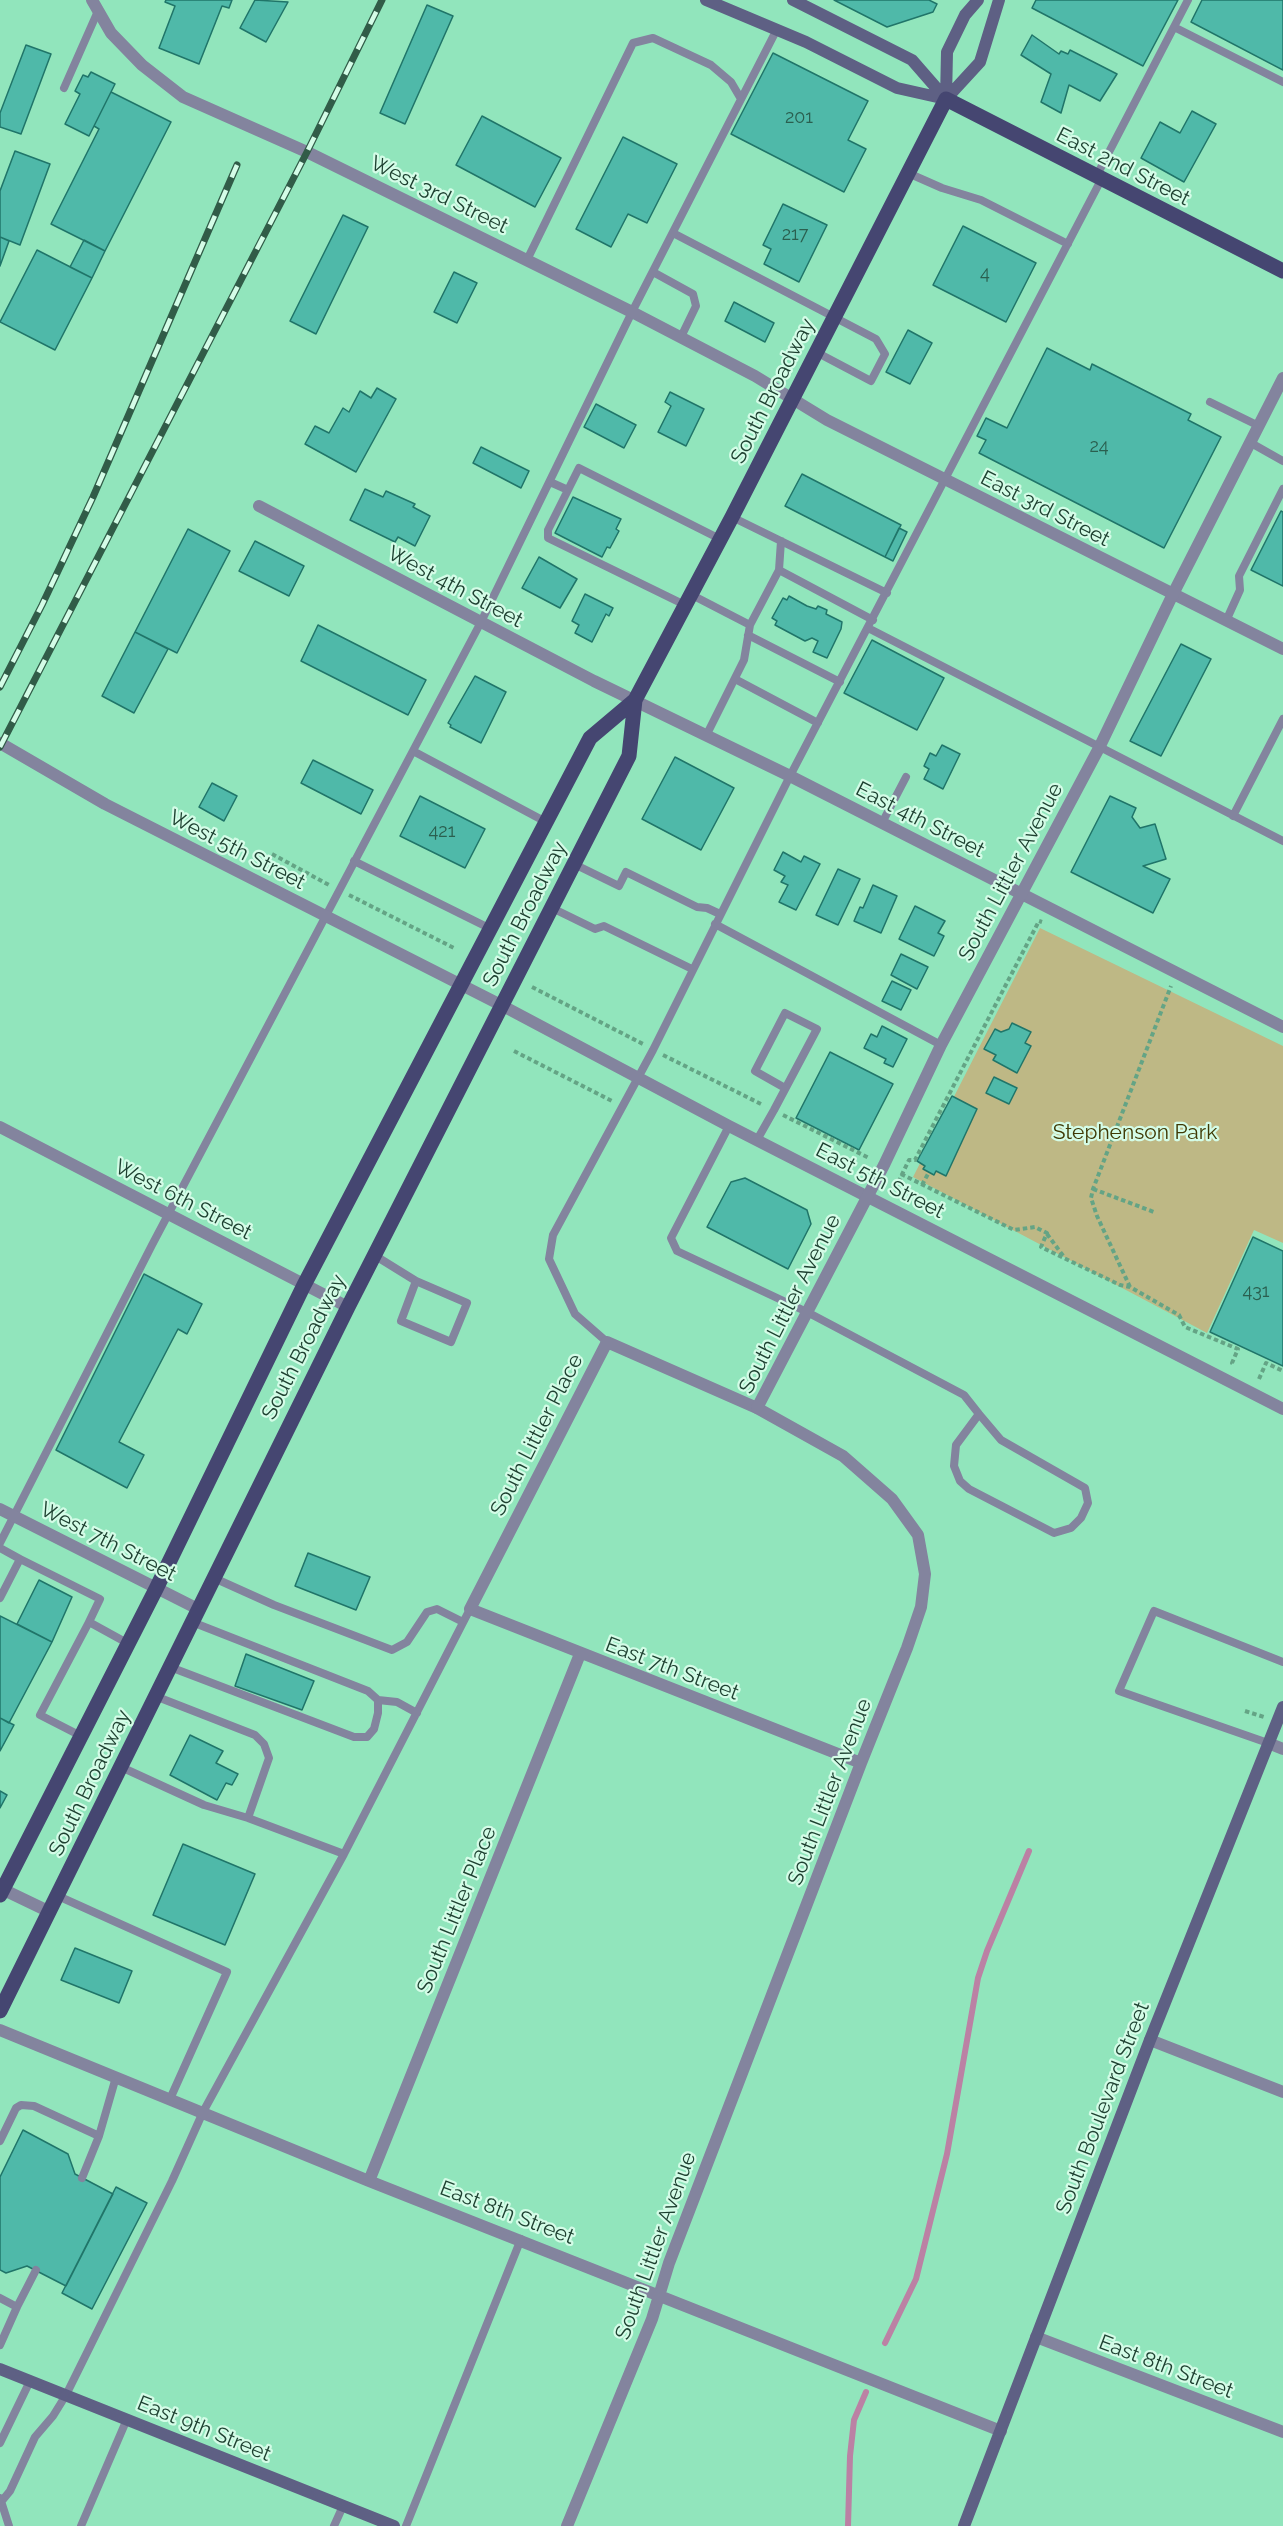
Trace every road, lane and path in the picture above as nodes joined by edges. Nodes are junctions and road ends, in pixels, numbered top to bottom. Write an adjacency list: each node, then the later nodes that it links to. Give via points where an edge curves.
1 (706, 0): 8 (main road)
2 (793, 0): 12 (main road, via 912,60)
3 (978, 0): 12 (main road, South Broadway, via 965,15 947,51)
4 (999, 0): 12 (main road, South Broadway, via 980,62)
5 (1188, 0): 7 (lane)
6 (95, 6): 10 (lane); 17 (street, West 3rd Street, via 111,33 142,65 183,97 307,152)
7 (1174, 27): 9 (lane); 14 (lane)
8 (776, 31): 11 (lane); 12 (main road, via 897,88)
9 (1283, 82)
10 (64, 88)
11 (741, 99): 15 (lane); 17 (lane, via 711,65 653,38 633,43)
12 (946, 99): 13 (main road, South Broadway); 14 (main road, East 2nd Street)
13 (908, 172): 16 (lane, via 981,200); 21 (main road, South Broadway)
14 (1099, 179): 16 (lane); 18 (main road, East 2nd Street)
15 (673, 232): 19 (lane); 21 (lane)
16 (1068, 244): 31 (lane)
17 (527, 260): 20 (street, West 3rd Street)
18 (1283, 271)
19 (653, 272): 20 (lane); 22 (lane, via 693,294 696,306)
20 (633, 312): 22 (street, West 3rd Street); 32 (lane)
21 (834, 318): 23 (main road, South Broadway); 23 (lane, via 876,339 885,354 871,381)
22 (681, 337): 26 (street, West 3rd Street)
23 (816, 352): 26 (main road, South Broadway)
24 (1283, 378): 25 (street, South Littler Avenue)
25 (1280, 393): 28 (street, South Littler Avenue)
26 (793, 399): 31 (street, East 3rd Street); 36 (main road, South Broadway)
27 (1210, 402): 28 (lane)
28 (1259, 426): 29 (street, South Littler Avenue)
29 (1251, 443): 30 (lane); 41 (street, South Littler Avenue)
30 (1283, 461)
31 (945, 480): 40 (lane); 41 (street, East 3rd Street)
32 (550, 482): 34 (lane); 44 (lane)
33 (1283, 489): 43 (lane, via 1239,576 1240,590)
34 (568, 490): 37 (lane, via 579,468); 42 (lane, via 548,530 548,538)
35 (259, 506): 44 (street, West 4th Street)
36 (732, 517): 37 (main road, South Broadway); 38 (lane)
37 (720, 539): 42 (main road, South Broadway)
38 (781, 541): 39 (lane); 40 (lane)
39 (779, 570): 45 (lane); 46 (lane)
40 (887, 593): 45 (lane)
41 (1173, 594): 43 (street, East 3rd Street); 55 (street, South Littler Avenue)
42 (688, 600): 46 (lane); 50 (main road, South Broadway)
43 (1226, 621): 47 (street, East 3rd Street)
44 (481, 622): 50 (street, West 4th Street); 56 (lane)
45 (871, 624): 49 (lane); 55 (lane)
46 (749, 630): 48 (lane, via 744,660); 49 (lane)
47 (1283, 649)
48 (735, 679): 52 (lane); 53 (lane)
49 (840, 682): 52 (lane)
50 (635, 700): 53 (street, East 4th Street); 60 (main road, South Broadway, via 590,738); 65 (main road, South Broadway, via 629,756)
51 (1283, 719): 59 (lane)
52 (818, 723): 57 (lane)
53 (706, 736): 57 (street, East 4th Street)
54 (0, 743): 70 (street, West 5th Street, via 105,804)
55 (1099, 748): 59 (lane); 67 (street, South Littler Avenue)
56 (413, 751): 60 (lane); 64 (lane)
57 (790, 776): 61 (street, East 4th Street); 69 (lane)
58 (906, 777): 61 (lane)
59 (1233, 816): 62 (lane)
60 (546, 822): 73 (main road, South Broadway)
61 (882, 823): 67 (street, East 4th Street)
62 (1283, 841)
63 (272, 854): 66 (path, West 5th Street)
64 (354, 861): 66 (lane); 73 (lane)
65 (574, 864): 68 (main road, South Broadway); 69 (lane, via 619,886 626,872)
66 (339, 890): 70 (lane); 74 (path, West 5th Street)
67 (1022, 894): 80 (street, East 4th Street); 81 (street, South Littler Avenue)
68 (552, 908): 75 (lane, via 595,929 604,926); 79 (main road, South Broadway)
69 (720, 914): 72 (lane)
70 (325, 916): 77 (street, West 5th Street); 100 (lane)
71 (1039, 921): 94 (path, via 915,1160 909,1160)
72 (715, 924): 75 (lane); 81 (lane)
73 (491, 929): 77 (main road, South Broadway)
74 (456, 949)
75 (692, 969): 82 (lane)
76 (1172, 983): 97 (path)
77 (460, 986): 79 (street, East 5th Street); 105 (main road, South Broadway)
78 (531, 987): 82 (path, East 5th Street)
79 (501, 1005): 84 (street, East 5th Street); 102 (main road, South Broadway)
80 (1283, 1027)
81 (941, 1045): 98 (street, South Littler Avenue)
82 (653, 1050): 84 (lane); 87 (path, East 5th Street)
83 (514, 1051): 86 (path)
84 (638, 1078): 88 (street, East 5th Street); 109 (lane, via 553,1235 549,1259 575,1314)
85 (785, 1088): 85 (lane, via 816,1029 785,1013 755,1071); 87 (lane)
86 (603, 1097)
87 (774, 1110): 90 (lane); 91 (path, East 5th Street)
88 (729, 1126): 90 (street, East 5th Street); 108 (lane, via 671,1238 677,1251)
89 (0, 1127): 100 (street, West 6th Street)
90 (758, 1140): 98 (street, East 5th Street)
91 (869, 1158)
92 (896, 1171): 94 (path)
93 (929, 1172): 95 (path)
94 (902, 1174): 95 (path); 96 (path)
95 (922, 1185): 101 (path, via 1014,1230 1035,1227)
96 (895, 1189)
97 (1093, 1189): 99 (path); 106 (path, via 1095,1210)
98 (866, 1196): 108 (street, South Littler Avenue); 114 (street, East 5th Street)
99 (1154, 1212)
100 (168, 1215): 105 (street, West 6th Street); 117 (lane)
101 (1047, 1233): 103 (path); 103 (path, via 1041,1247)
102 (374, 1255): 104 (lane); 107 (main road, South Broadway)
103 (1066, 1259): 106 (path)
104 (416, 1281): 104 (lane, via 467,1303 451,1342 401,1321)
105 (304, 1285): 107 (street, West 6th Street); 122 (main road, South Broadway)
106 (1130, 1287): 110 (path, via 1179,1315 1185,1327 1238,1350 1232,1363)
107 (348, 1307): 121 (main road, South Broadway)
108 (807, 1312): 113 (street, South Littler Avenue); 115 (lane, via 964,1395)
109 (607, 1342): 113 (street); 124 (street, South Littler Place)
110 (1241, 1369)
111 (1283, 1371): 112 (path, via 1266,1363 1259,1379)
112 (1250, 1374)
113 (757, 1408): 139 (street, South Littler Avenue, via 843,1456 892,1499 918,1535 926,1574 921,1607)
114 (1283, 1409)
115 (979, 1414): 115 (lane, via 1001,1440 1085,1488 1088,1503 1071,1528 1054,1533 960,1481 954,1466 956,1445)
116 (0, 1509): 117 (street, West 7th Street)
117 (13, 1516): 118 (lane); 122 (street, West 7th Street)
118 (0, 1543)
119 (0, 1548): 120 (lane)
120 (20, 1559): 123 (lane); 126 (lane, via 100,1599)
121 (214, 1578): 125 (main road, South Broadway); 127 (lane, via 392,1650 407,1642 427,1612 437,1609)
122 (156, 1589): 125 (street, West 7th Street); 128 (main road, South Broadway)
123 (0, 1598)
124 (470, 1609): 127 (lane); 129 (street, East 7th Street)
125 (195, 1616): 131 (main road, South Broadway); 133 (lane, via 368,1691)
126 (88, 1622): 128 (lane); 136 (lane, via 40,1715)
127 (463, 1622): 135 (lane)
128 (129, 1644): 136 (main road, South Broadway)
129 (580, 1654): 139 (street, East 7th Street); 156 (street, South Littler Place)
130 (1283, 1662): 137 (lane, via 1154,1611 1119,1691)
131 (170, 1667): 132 (main road, South Broadway); 133 (lane, via 354,1737 367,1737 374,1729)
132 (155, 1696): 140 (main road, South Broadway); 141 (lane, via 255,1735 264,1744 269,1758)
133 (378, 1700): 135 (lane, via 397,1702)
134 (1283, 1707): 137 (main road, South Boulevard Street)
135 (417, 1713): 142 (lane)
136 (81, 1736): 143 (main road, South Broadway)
137 (1268, 1743): 138 (street); 148 (main road, South Boulevard Street)
138 (1283, 1749)
139 (861, 1763): 159 (street, South Littler Avenue)
140 (121, 1767): 141 (lane, via 204,1804); 144 (main road, South Broadway)
141 (248, 1818): 142 (lane)
142 (344, 1854): 152 (lane)
143 (1, 1891): 145 (street)
144 (58, 1896): 145 (main road, South Broadway); 151 (lane, via 226,1972)
145 (50, 1912): 146 (main road, South Broadway)
146 (0, 2011)
147 (0, 2030): 149 (street, East 8th Street)
148 (1150, 2040): 150 (street); 162 (main road, South Boulevard Street)
149 (116, 2077): 151 (street, East 8th Street); 153 (lane)
150 (1283, 2092)
151 (170, 2099): 152 (street, East 8th Street)
152 (203, 2112): 156 (street, East 8th Street); 166 (lane)
153 (99, 2136): 154 (lane, via 34,2106 21,2105); 155 (lane)
154 (0, 2141)
155 (82, 2178)
156 (369, 2181): 157 (street, East 8th Street)
157 (521, 2239): 159 (street, East 8th Street); 177 (lane)
158 (36, 2270): 161 (lane)
159 (660, 2294): 168 (street, East 8th Street); 178 (street, South Littler Avenue)
160 (0, 2298): 161 (lane)
161 (17, 2307): 163 (lane)
162 (1036, 2337): 168 (main road, South Boulevard Street); 169 (street, East 8th Street)
163 (0, 2345)
164 (0, 2369): 165 (main road, East 9th Street)
165 (30, 2381): 166 (main road, East 9th Street); 170 (lane)
166 (66, 2395): 167 (main road, East 9th Street); 171 (lane, via 35,2437 10,2491)
167 (127, 2419): 172 (main road, East 9th Street); 174 (lane)
168 (1001, 2431): 179 (main road, South Boulevard Street)
169 (1283, 2432)
170 (0, 2443)
171 (1, 2499): 173 (lane)
172 (344, 2506): 175 (lane); 176 (main road, East 9th Street)
173 (9, 2526)
174 (81, 2526)
175 (334, 2526)
176 (394, 2526)
177 (406, 2526)
178 (567, 2526)
179 (964, 2526)

